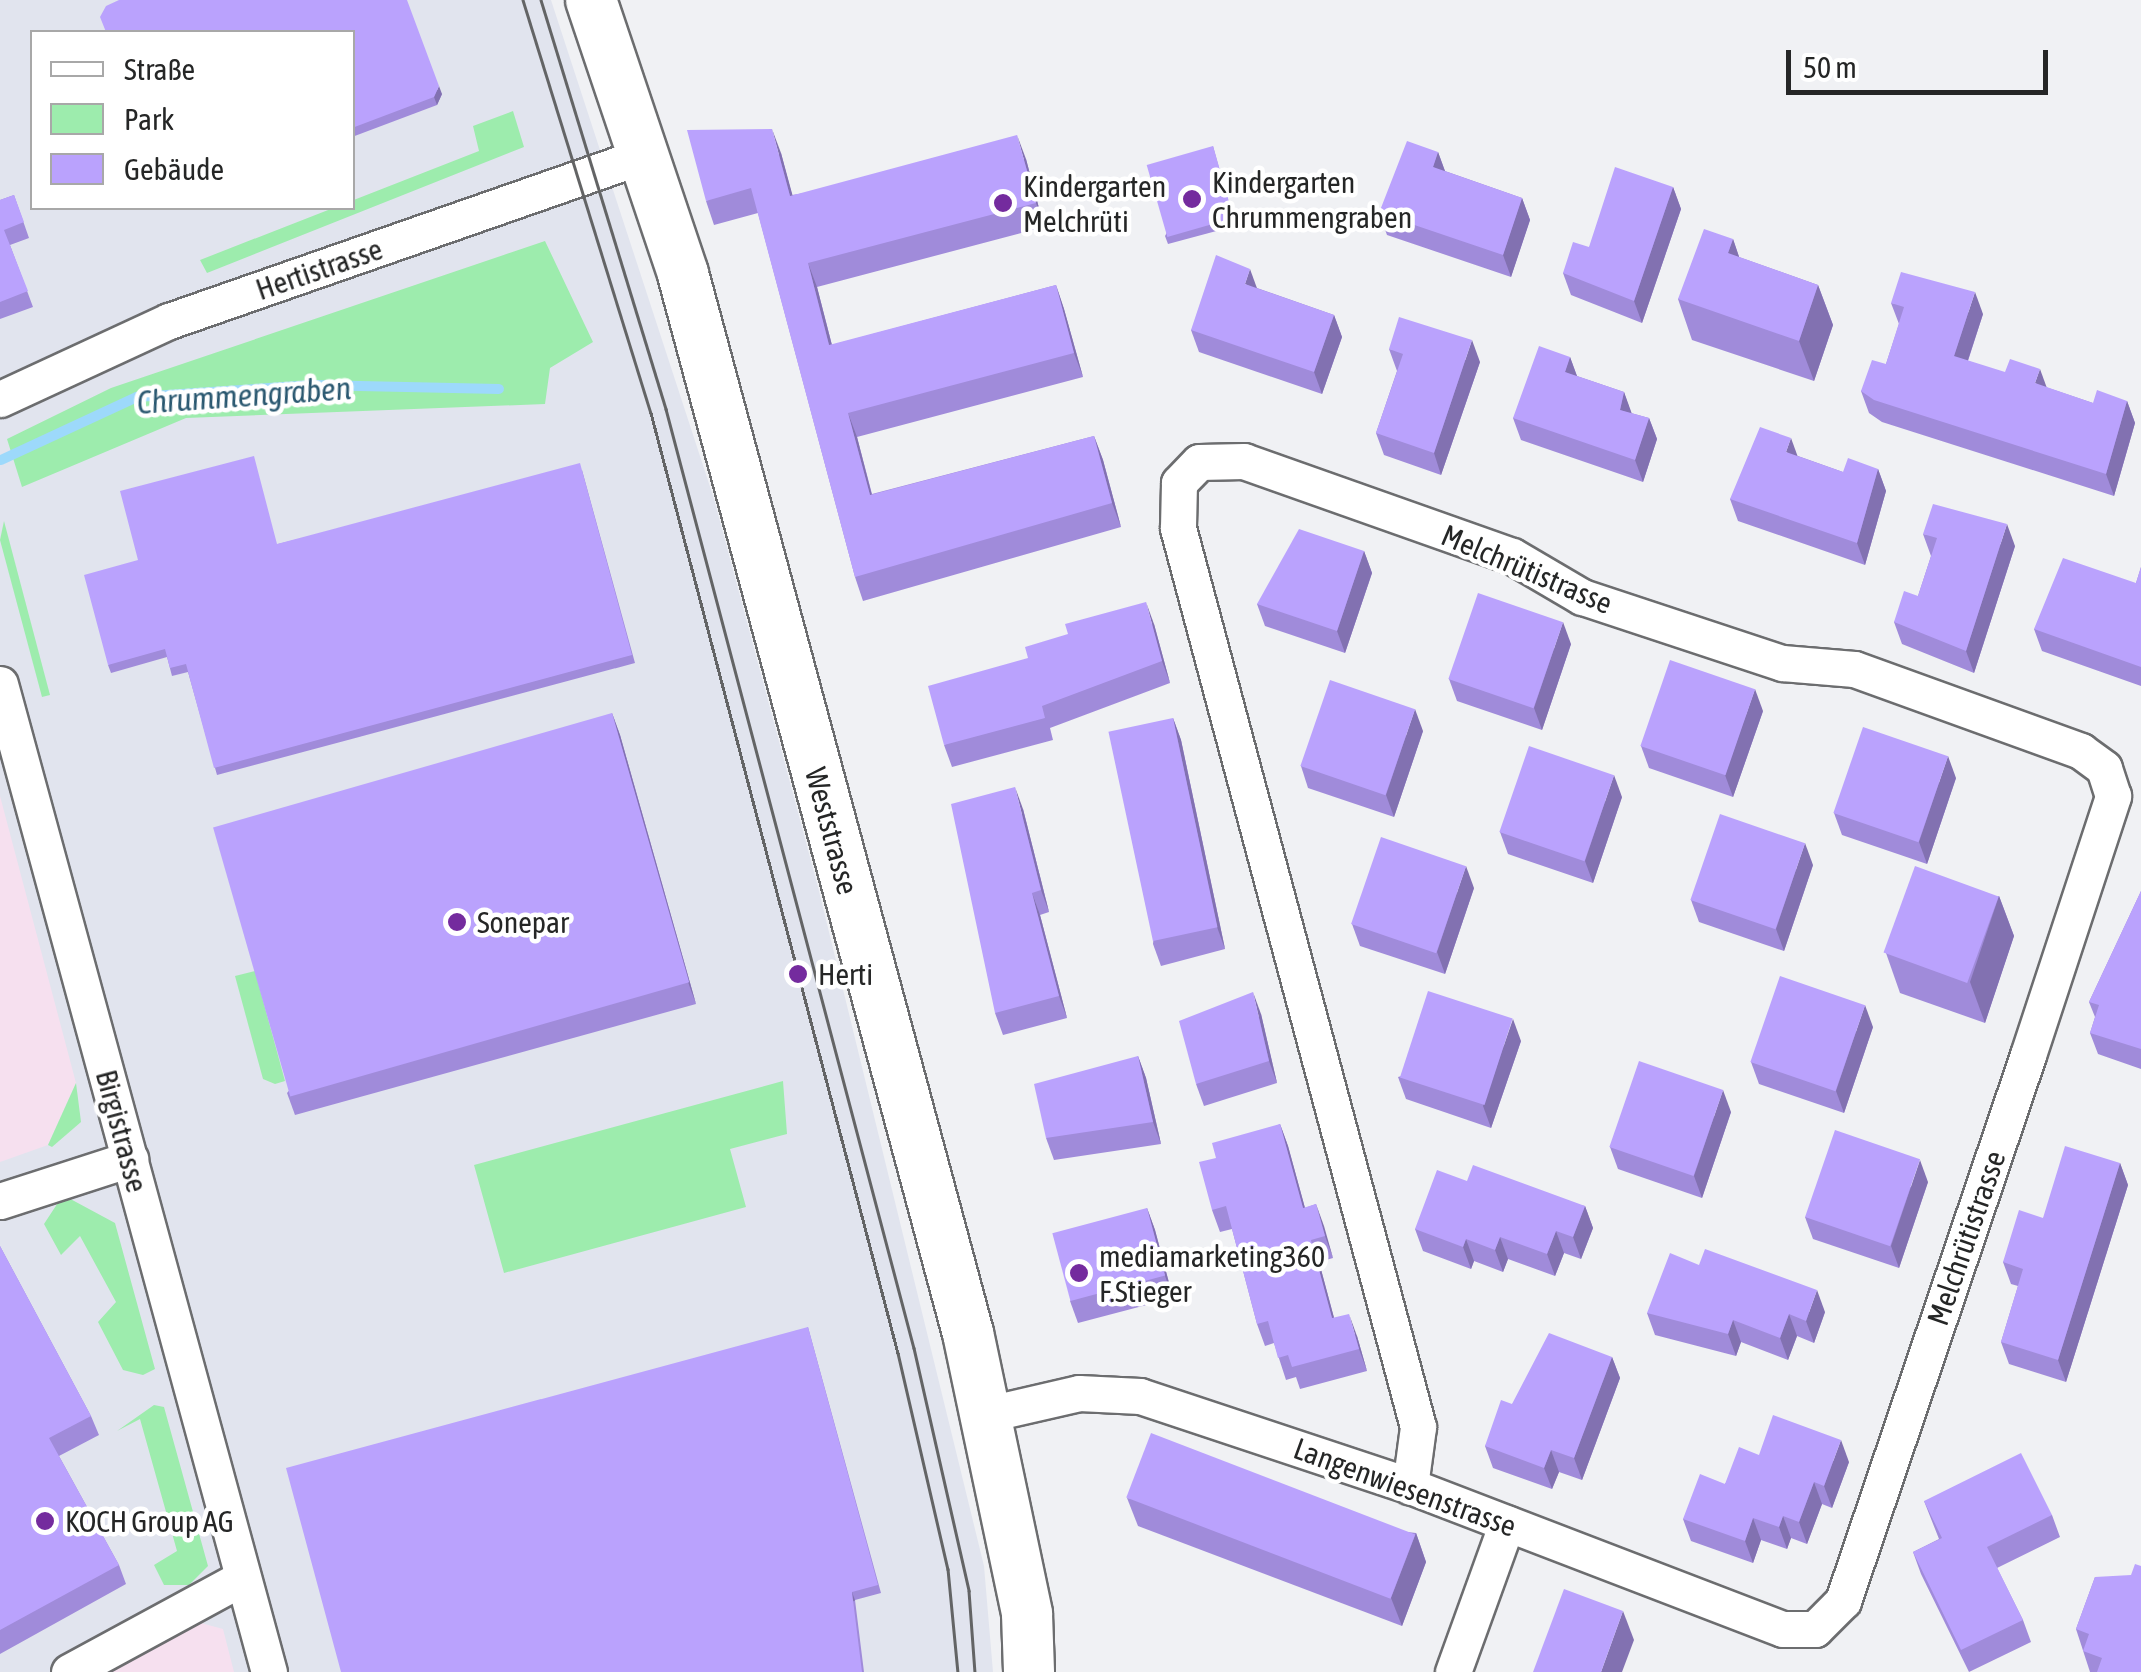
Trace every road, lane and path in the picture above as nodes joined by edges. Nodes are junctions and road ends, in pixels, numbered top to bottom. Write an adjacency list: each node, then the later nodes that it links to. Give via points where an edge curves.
1 (591, 0): 2 (main road, Weststrasse)
2 (646, 155): 3 (street, Hertistrasse, via 169,321); 7 (main road, Weststrasse)
3 (0, 399)
4 (0, 684): 5 (street, Birgistrasse)
5 (130, 1160): 6 (street); 10 (street, Birgistrasse)
6 (0, 1201)
7 (988, 1414): 8 (street, Langenwiesenstrasse, via 1079,1392 1140,1396); 14 (main road, Weststrasse, via 1028,1614)
8 (1410, 1486): 9 (street, Langenwiesenstrasse); 11 (street, Melchrütistrasse, via 1418,1427 1178,528 1179,483 1218,456 1512,556 1582,598 1782,663 1854,670 2081,751 2104,768 2113,796 2028,1055 1844,1601)
9 (1508, 1523): 11 (street, Langenwiesenstrasse, via 1783,1629); 15 (street)
10 (242, 1578): 12 (street); 13 (street, Birgistrasse)
11 (1815, 1629)
12 (69, 1672)
13 (269, 1672)
14 (1029, 1672)
15 (1453, 1672)

